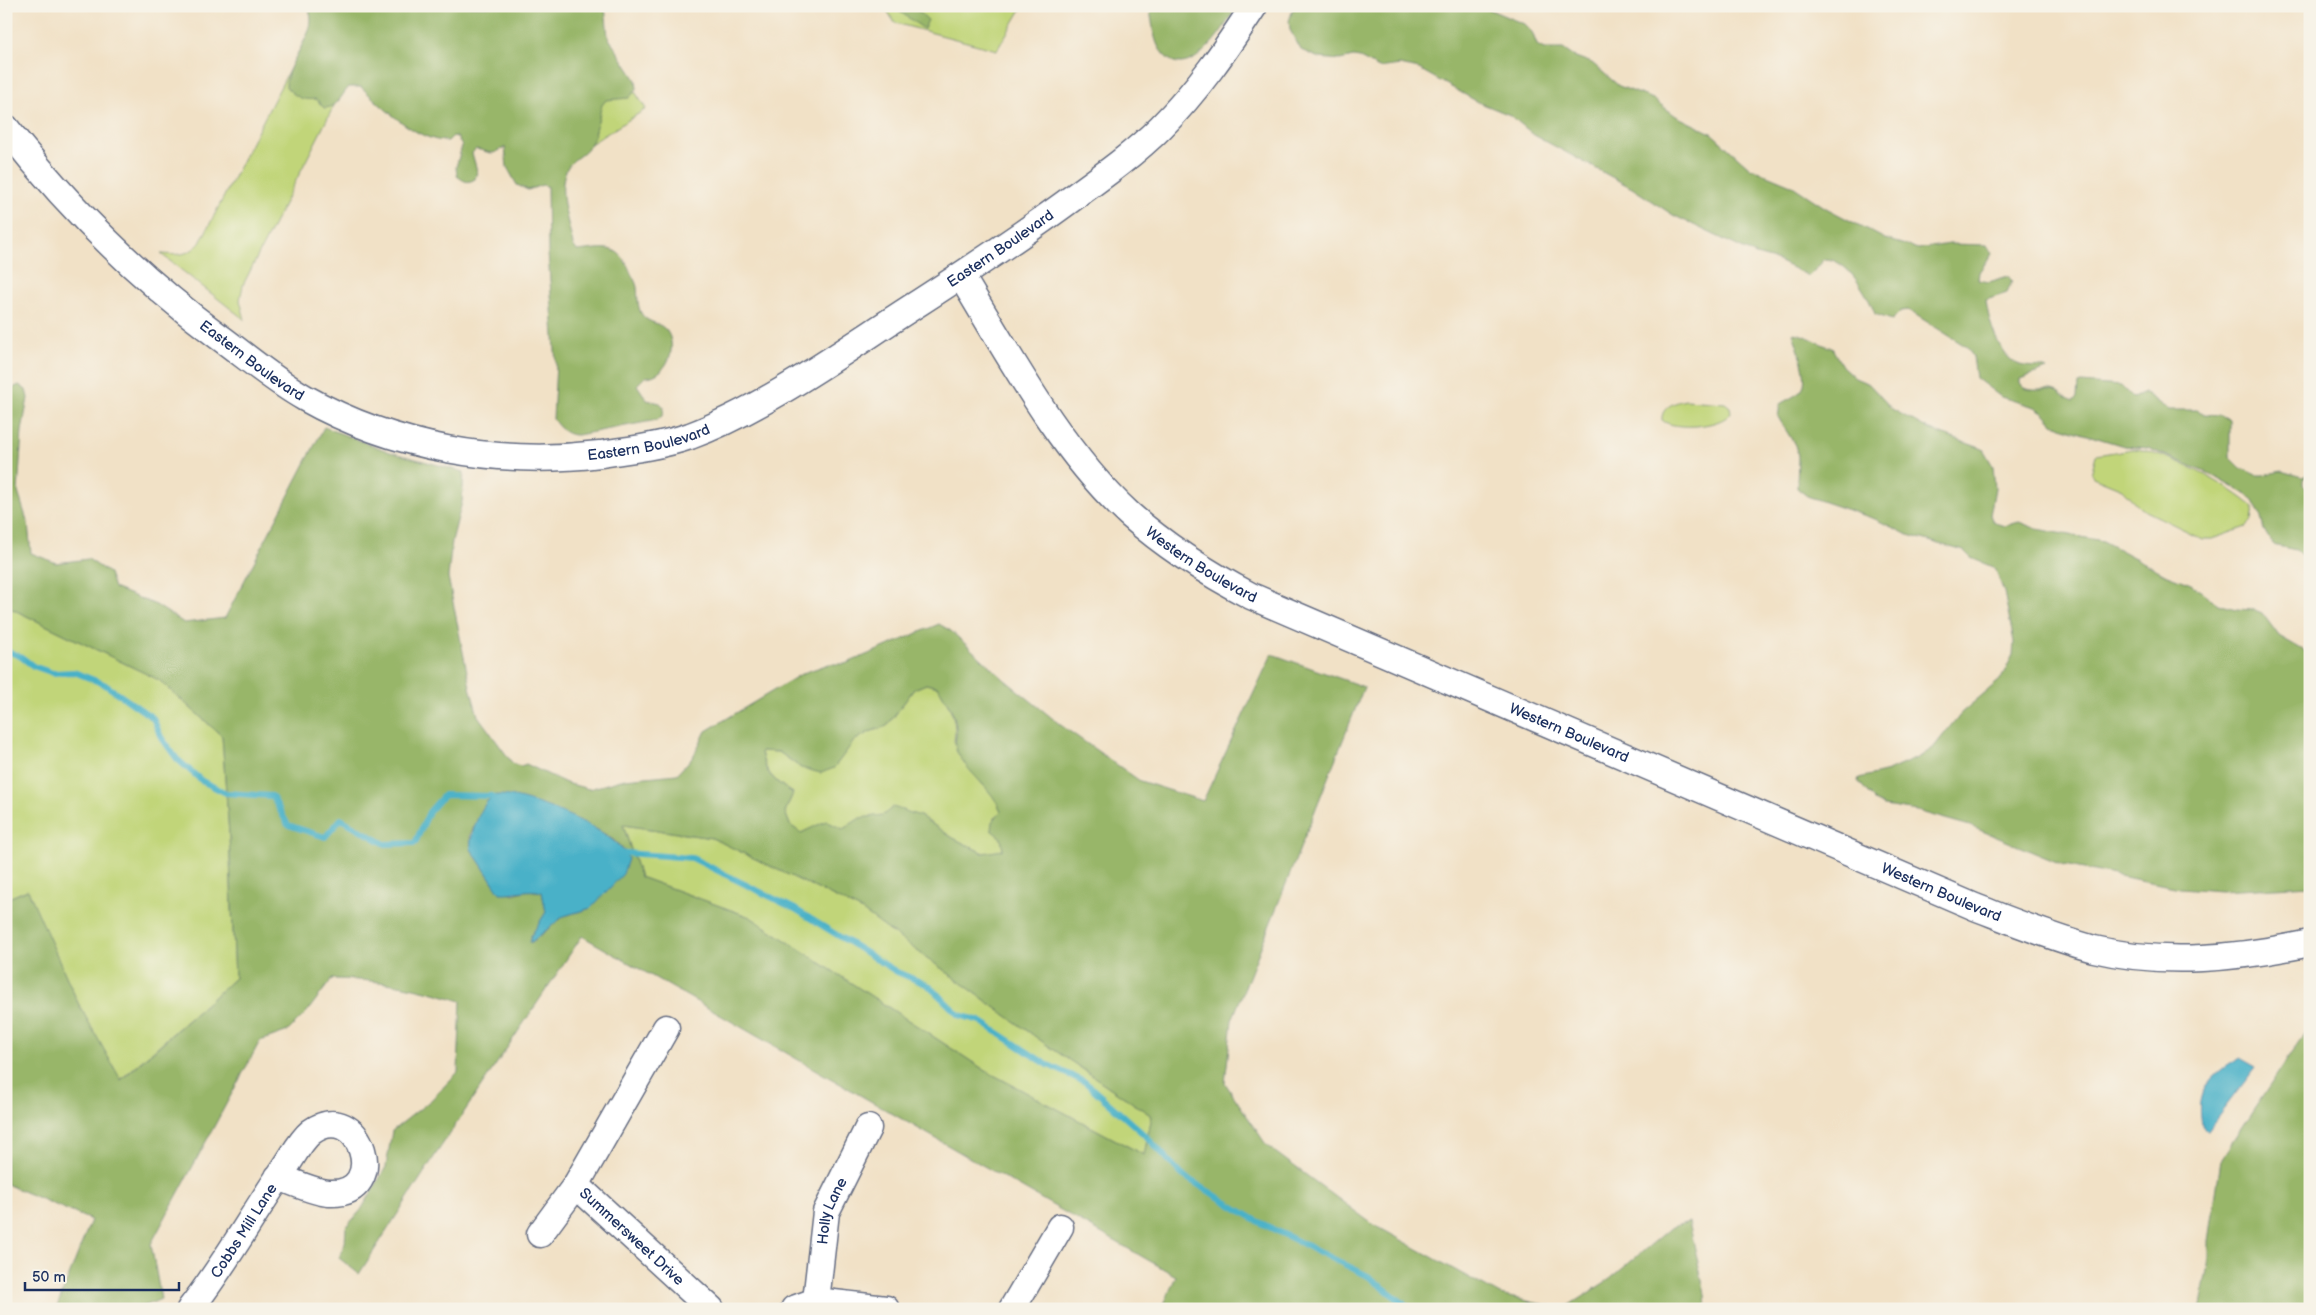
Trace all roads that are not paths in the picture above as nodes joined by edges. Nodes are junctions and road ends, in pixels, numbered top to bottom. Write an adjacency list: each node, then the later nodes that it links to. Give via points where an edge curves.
1 (1254, 6): 3 (street, Eastern Boulevard, via 1221,58 1162,126 1107,173)
2 (6, 128): 3 (street, Eastern Boulevard, via 75,209 123,258 181,309 258,368 306,399 356,422 435,448 519,458 570,458 633,449 689,436 762,402)
3 (961, 276): 4 (street, Western Boulevard, via 1057,430 1094,477 1129,514 1168,547 1251,596 1974,907 2044,934 2095,949 2131,955 2199,959 2258,954)
4 (2310, 944)
5 (666, 1028): 8 (street, Summersweet Drive)
6 (868, 1128): 11 (street, Holly Lane, via 826,1212)
7 (278, 1177): 12 (street, Cobbs Mill Lane)
8 (576, 1185): 10 (street, Summersweet Drive); 13 (street, Summersweet Drive)
9 (1060, 1228): 15 (street)
10 (540, 1234)
11 (805, 1305): 14 (street)
12 (190, 1309)
13 (711, 1309)
14 (886, 1309)
15 (1012, 1309)

